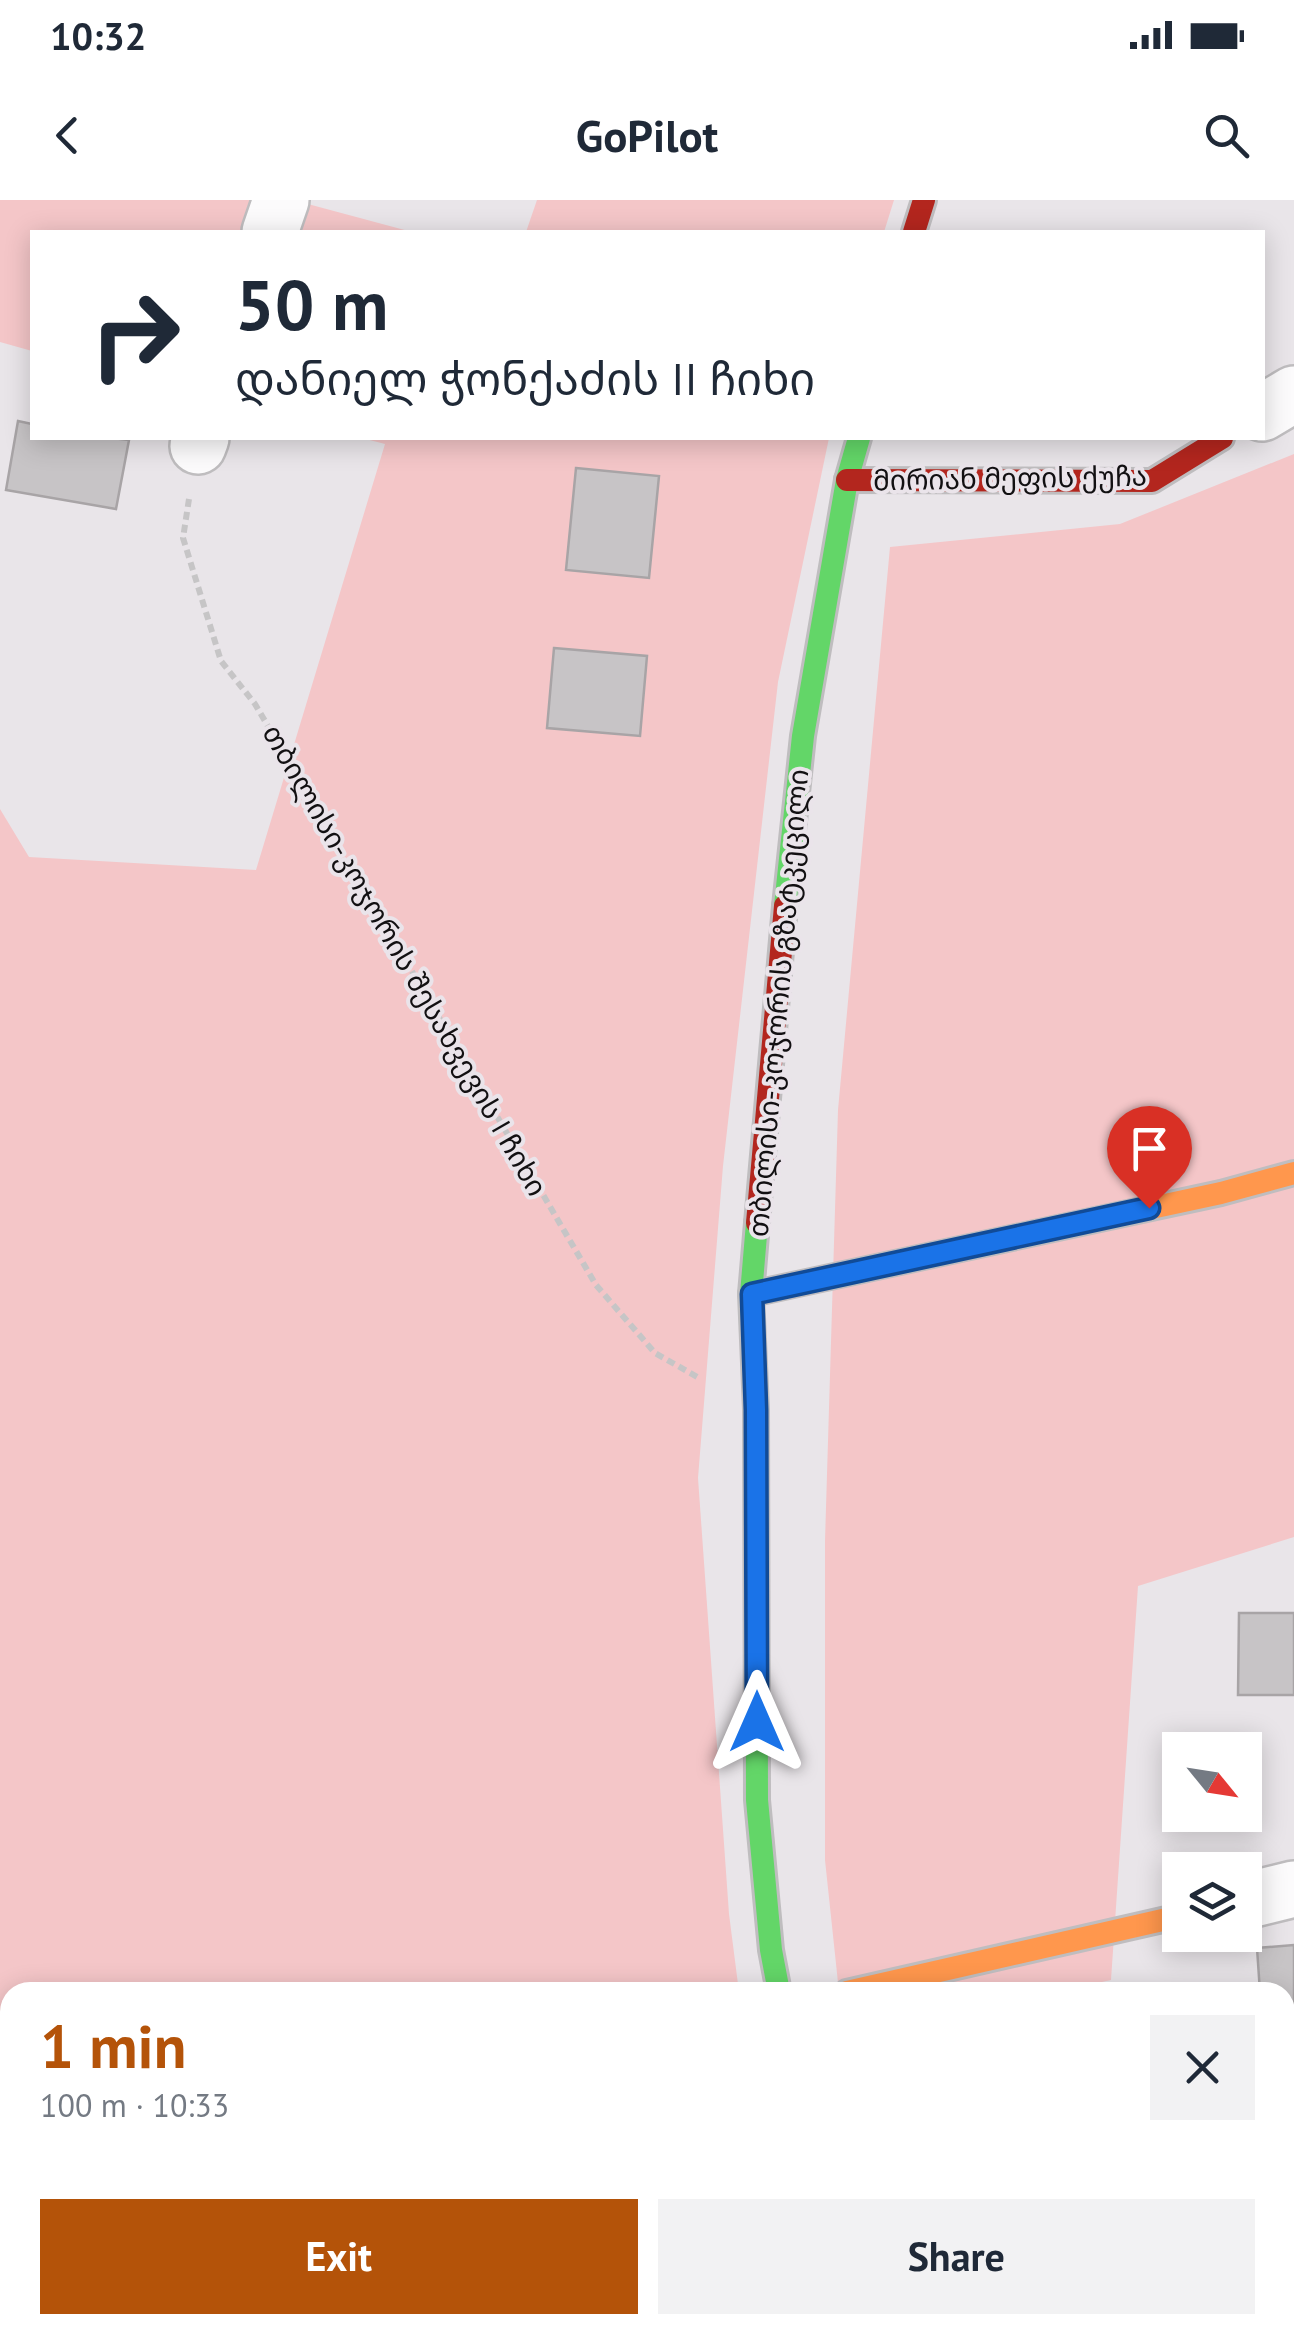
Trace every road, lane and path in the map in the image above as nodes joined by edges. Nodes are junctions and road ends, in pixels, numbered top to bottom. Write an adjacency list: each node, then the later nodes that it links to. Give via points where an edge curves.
1 (281, 200): 3 (street)
2 (924, 200): 4 (main road)
3 (271, 230)
4 (915, 230)
5 (1294, 394): 6 (street)
6 (1265, 411)
7 (858, 440): 10 (main road, თბილისი-კოჯორის გზატკეცილი)
8 (1219, 440): 10 (main road, მირიან მეფის ქუჩა, via 1152,481)
9 (200, 442): 13 (path, თბილისი-კოჯორის შესახვევის I ჩიხი, via 183,538 220,660 255,704 596,1284 654,1353)
10 (847, 480): 12 (main road, თბილისი-კოჯორის გზატკეცილი, via 803,736)
11 (1294, 1173): 12 (main road)
12 (752, 1294): 13 (main road, თბილისი-კოჯორის გზატკეცილი)
13 (756, 1410): 17 (main road, თბილისი-კოჯორის გზატკეცილი, via 757,1800)
14 (1294, 1890): 15 (street)
15 (1262, 1897)
16 (1162, 1920): 18 (main road)
17 (777, 1982)
18 (892, 1982)

